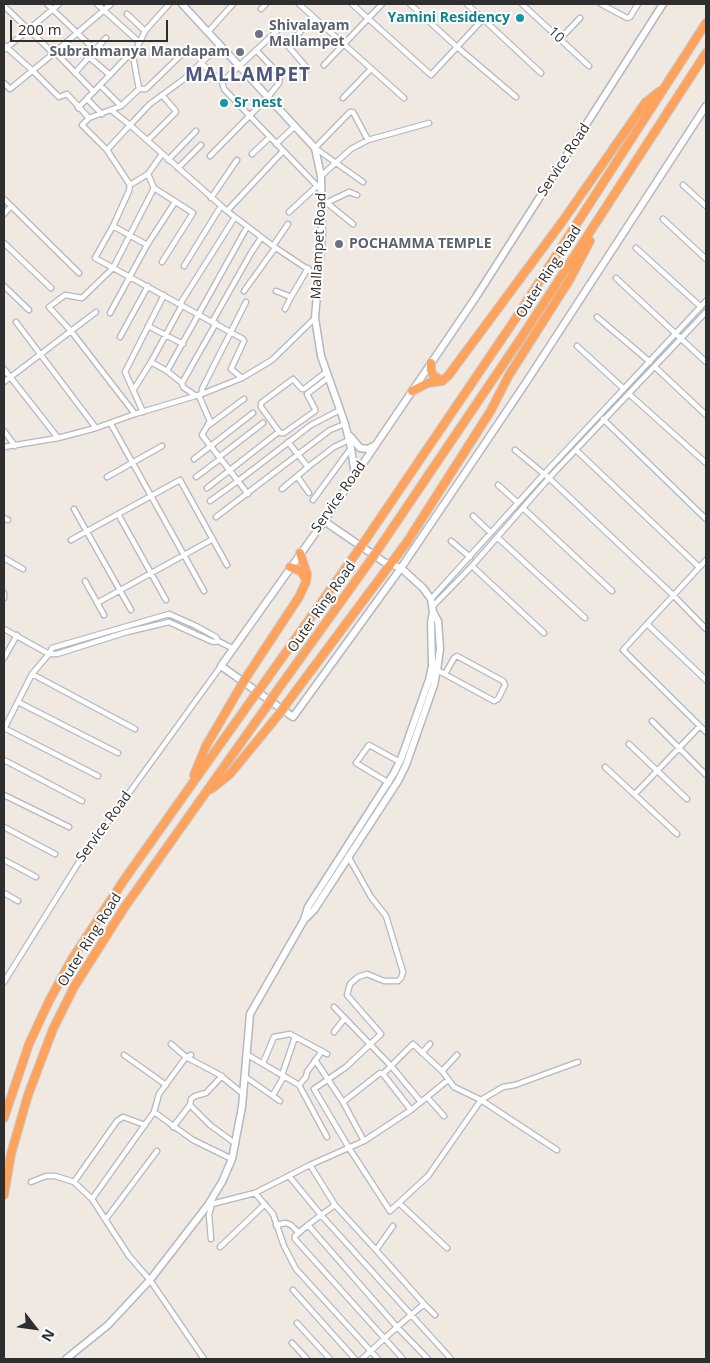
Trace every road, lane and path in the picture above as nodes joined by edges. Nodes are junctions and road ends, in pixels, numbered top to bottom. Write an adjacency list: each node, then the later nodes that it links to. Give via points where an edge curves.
1 (47, 4): 19 (street)
2 (59, 4): 19 (street)
3 (98, 4): 21 (street)
4 (111, 4): 21 (street)
5 (169, 4): 30 (street)
6 (182, 4): 31 (main road)
7 (233, 4): 31 (street)
8 (266, 4): 20 (street)
9 (299, 4): 23 (street)
10 (352, 4): 25 (street)
11 (382, 4): 25 (street)
12 (410, 4): 39 (street)
13 (467, 4): 26 (street)
14 (522, 4): 34 (street, 10)
15 (600, 4): 16 (street, via 626,18)
16 (638, 4)
17 (663, 4): 169 (main road, Service Road)
18 (4, 6): 28 (street)
19 (53, 9): 28 (street); 32 (street)
20 (260, 9)
21 (104, 10): 32 (street); 35 (street)
22 (127, 14): 30 (street)
23 (313, 17): 37 (street); 51 (street, via 288,46)
24 (580, 18): 34 (street)
25 (368, 19): 37 (street); 39 (street, via 431,75)
26 (483, 19): 39 (street); 55 (street)
27 (706, 23): 60 (highway, Outer Ring Road)
28 (29, 29): 38 (street); 43 (street)
29 (278, 30): 41 (street)
30 (146, 31): 35 (street)
31 (208, 32): 36 (main road)
32 (77, 33): 40 (street); 43 (street)
33 (106, 38): 40 (street)
34 (560, 39): 50 (street, 10)
35 (139, 42): 45 (street)
36 (220, 45): 47 (street); 49 (main road)
37 (343, 45): 48 (street); 52 (street)
38 (5, 48): 53 (street)
39 (457, 48): 64 (street)
40 (95, 50): 46 (street)
41 (256, 50): 49 (street); 65 (street, via 280,78)
42 (184, 52): 61 (street, via 146,89)
43 (54, 53): 53 (street); 54 (street)
44 (706, 53): 105 (highway, Outer Ring Road)
45 (133, 56): 56 (street, via 127,57); 61 (street)
46 (89, 58): 54 (street); 56 (street)
47 (201, 63): 57 (street); 63 (street)
48 (324, 65)
49 (239, 66): 57 (street); 65 (main road)
50 (589, 66)
51 (308, 69)
52 (370, 70): 66 (street); 67 (street)
53 (32, 71): 58 (street, via 10,89); 71 (street, via 59,97 67,94)
54 (75, 73): 62 (street)
55 (541, 73)
56 (110, 75): 59 (street)
57 (222, 82): 74 (street, via 224,89)
58 (4, 83)
59 (100, 85): 62 (street); 69 (street)
60 (667, 85): 176 (highway, via 645,103 562,222); 308 (highway, Outer Ring Road, bridge, via 359,548)
61 (139, 89): 69 (street)
62 (94, 92): 68 (street)
63 (162, 95): 77 (street); 81 (street, via 176,112)
64 (516, 97)
65 (268, 98): 74 (street); 78 (main road)
66 (343, 98)
67 (404, 98)
68 (87, 99): 71 (street); 73 (street)
69 (121, 106): 72 (street)
70 (706, 106): 256 (main road)
71 (78, 108): 75 (street)
72 (111, 110): 73 (street); 77 (street)
73 (102, 114): 75 (street)
74 (249, 116): 80 (street); 90 (street)
75 (89, 118): 86 (street, via 82,125)
76 (430, 123): 82 (street)
77 (130, 125): 81 (street); 86 (street)
78 (295, 126): 83 (street); 85 (main road)
79 (196, 131): 91 (street)
80 (270, 137): 83 (street); 89 (street)
81 (148, 140): 88 (street)
82 (368, 140): 85 (street, via 353,112 350,112); 93 (street, via 351,149)
83 (276, 144): 87 (street)
84 (201, 145): 94 (street)
85 (315, 148): 93 (street); 96 (main road, Mallampet Road)
86 (107, 150): 98 (street)
87 (283, 151): 101 (street); 111 (street)
88 (162, 154): 91 (street); 95 (street)
89 (252, 154)
90 (210, 156)
91 (168, 160): 94 (street)
92 (237, 160): 103 (street)
93 (335, 164): 96 (street); 97 (street)
94 (178, 168): 103 (street)
95 (148, 174): 98 (street); 100 (street)
96 (321, 176): 101 (main road, Mallampet Road)
97 (363, 182)
98 (130, 185): 118 (street)
99 (683, 186): 110 (street)
100 (154, 188): 106 (street); 120 (street)
101 (320, 188): 107 (main road, Mallampet Road); 112 (street)
102 (357, 195): 107 (street, via 349,192)
103 (211, 198): 109 (street)
104 (4, 199): 108 (street)
105 (612, 200): 252 (highway, via 570,279 509,375 490,412); 311 (highway, Outer Ring Road, bridge, via 372,558)
106 (175, 202): 123 (street); 127 (street, via 193,214)
107 (324, 204): 117 (street); 132 (main road, Mallampet Road)
108 (11, 206): 113 (street); 131 (street)
109 (221, 206): 111 (street); 128 (street)
110 (706, 206)
111 (226, 211): 114 (street)
112 (289, 212)
113 (4, 214)
114 (235, 217): 119 (street); 144 (street)
115 (663, 219): 126 (street)
116 (288, 224): 124 (street)
117 (353, 224)
118 (113, 226): 120 (street); 129 (street, via 95,258)
119 (247, 227): 121 (street); 151 (street)
120 (130, 235): 123 (street); 129 (street)
121 (261, 238): 124 (street); 155 (street)
122 (4, 243): 137 (street)
123 (147, 245): 133 (street)
124 (274, 247): 130 (street); 138 (street)
125 (636, 248): 145 (street)
126 (706, 259)
127 (162, 262)
128 (184, 266)
129 (113, 268): 133 (street); 157 (street, via 82,298 65,294 49,307)
130 (308, 268): 132 (street); 141 (street)
131 (79, 273)
132 (318, 276): 153 (main road, Mallampet Road)
133 (130, 277): 136 (street); 150 (street)
134 (616, 278): 159 (street)
135 (4, 286): 147 (street)
136 (148, 286): 140 (street); 161 (street)
137 (51, 288)
138 (244, 291)
139 (276, 291): 141 (street)
140 (164, 295): 144 (street); 156 (street)
141 (291, 297): 146 (street)
142 (706, 301): 145 (street)
143 (246, 302): 158 (street)
144 (181, 304): 151 (street); 160 (street)
145 (700, 307): 159 (street)
146 (285, 309)
147 (29, 310)
148 (96, 312): 157 (street)
149 (706, 312): 162 (street)
150 (110, 313)
151 (199, 314): 155 (street); 163 (street)
152 (597, 317): 167 (street)
153 (315, 318): 173 (main road, Mallampet Road); 175 (street, via 272,360)
154 (16, 322): 165 (street)
155 (214, 322): 158 (street); 178 (street)
156 (148, 326): 160 (street); 179 (street, via 125,372)
157 (71, 331): 165 (street); 188 (street)
158 (230, 332): 175 (street, via 244,340 231,369); 183 (street)
159 (676, 333): 162 (street); 167 (street)
160 (165, 335): 163 (street); 166 (street)
161 (120, 337)
162 (681, 338): 168 (street); 170 (street)
163 (183, 344): 172 (street)
164 (577, 346): 180 (street)
165 (41, 354): 174 (street); 196 (street)
166 (152, 362): 172 (street); 179 (street)
167 (650, 362): 180 (street)
168 (706, 362)
169 (431, 363): 176 (highway, via 433,375); 181 (main road, Service Road)
170 (655, 367): 182 (street); 190 (street)
171 (4, 369): 174 (street)
172 (167, 371): 178 (street)
173 (327, 375): 173 (street, via 307,394 315,411 280,433 261,403 293,379 304,389); 185 (main road, Mallampet Road)
174 (10, 377): 177 (street); 199 (street)
175 (242, 378): 183 (street)
176 (442, 381): 181 (highway, via 428,383)
177 (4, 382)
178 (182, 383): 183 (street, via 182,387)
179 (134, 389): 186 (street)
180 (624, 389): 189 (street)
181 (412, 391): 202 (main road, Service Road)
182 (629, 394): 191 (street); 214 (street)
183 (199, 396): 186 (street); 194 (street, via 210,421)
184 (244, 399): 194 (street)
185 (340, 410): 195 (main road, Mallampet Road); 201 (street, via 311,424)
186 (143, 412): 188 (street)
187 (253, 412): 206 (street)
188 (135, 414): 192 (street)
189 (598, 415): 191 (street); 217 (street)
190 (706, 415)
191 (604, 420): 209 (street); 238 (street)
192 (111, 424): 196 (street); 213 (street)
193 (263, 424): 211 (street)
194 (208, 426): 206 (street, via 202,435)
195 (346, 427): 200 (main road, Mallampet Road); 202 (main road, via 360,448); 210 (street, via 330,430)
196 (96, 428): 199 (street)
197 (4, 431): 204 (street)
198 (276, 434): 216 (street)
199 (58, 438): 204 (street)
200 (349, 440): 207 (main road, Mallampet Road); 215 (street)
201 (288, 442): 210 (street); 223 (street)
202 (376, 445): 218 (main road, Service Road)
203 (4, 446): 204 (street)
204 (15, 446)
205 (162, 446): 213 (street)
206 (210, 447): 211 (street); 212 (street)
207 (351, 448): 218 (main road, Mallampet Road); 230 (street)
208 (515, 450): 217 (street)
209 (576, 450): 222 (street); 254 (street)
210 (297, 455): 215 (street); 228 (street)
211 (219, 458): 216 (street); 221 (street)
212 (194, 459)
213 (132, 463): 220 (street); 229 (street)
214 (706, 464)
215 (308, 467): 219 (street)
216 (229, 471): 223 (street); 225 (street)
217 (544, 474): 222 (street); 232 (street)
218 (355, 475): 239 (main road, Service Road)
219 (297, 476): 226 (street); 227 (street)
220 (107, 477)
221 (196, 477)
222 (549, 478): 233 (street); 265 (street)
223 (238, 481): 228 (street); 231 (street)
224 (498, 485): 232 (street)
225 (207, 488)
226 (282, 489)
227 (309, 493)
228 (248, 494): 237 (street)
229 (151, 496): 235 (street); 244 (street, via 180,480); 247 (street)
230 (313, 500)
231 (210, 501)
232 (518, 503): 241 (street)
233 (523, 508): 242 (street); 263 (street)
234 (74, 510): 240 (street)
235 (118, 514): 240 (street); 258 (street)
236 (473, 516): 241 (street)
237 (216, 517)
238 (706, 519)
239 (324, 521): 246 (main road, Service Road); 252 (main road)
240 (86, 532): 243 (street); 261 (street)
241 (491, 532): 248 (street)
242 (497, 538): 253 (street); 273 (street)
243 (71, 540)
244 (213, 540): 247 (street); 251 (street)
245 (451, 541): 248 (street)
246 (300, 553): 255 (main road, Service Road); 260 (highway, via 307,574)
247 (184, 555): 258 (street); 262 (street)
248 (470, 557): 269 (street)
249 (4, 558): 257 (street)
250 (706, 560): 254 (street)
251 (227, 565)
252 (391, 565): 256 (main road); 311 (highway, bridge, via 280,713 230,774)
253 (472, 566): 269 (street); 278 (street)
254 (699, 566): 265 (street)
255 (290, 568): 260 (highway, via 301,571); 283 (main road, Service Road)
256 (401, 568): 269 (main road, via 423,588); 286 (main road, via 293,717)
257 (23, 569)
258 (151, 573): 261 (street); 267 (street)
259 (85, 580): 268 (street)
260 (306, 582): 308 (highway, bridge, via 206,746)
261 (120, 590): 268 (street); 270 (street)
262 (204, 591)
263 (612, 591)
264 (4, 593): 266 (street)
265 (673, 596): 275 (street); 277 (street)
266 (4, 598)
267 (166, 600)
268 (97, 603): 272 (street)
269 (432, 606): 288 (main road, via 438,621); 302 (main road, via 431,671)
270 (131, 610)
271 (169, 614): 274 (street); 280 (street); 281 (street, via 216,637)
272 (104, 615)
273 (584, 618)
274 (169, 622): 281 (street); 282 (street)
275 (647, 624): 291 (street); 294 (street, via 623,650)
276 (4, 628): 279 (street)
277 (706, 629)
278 (544, 633)
279 (17, 635): 284 (street); 285 (street)
280 (89, 636): 282 (street); 284 (street, via 52,648)
281 (218, 642): 283 (street)
282 (92, 643): 284 (street)
283 (232, 648): 286 (main road, Service Road)
284 (49, 654): 289 (street)
285 (4, 658)
286 (221, 666): 324 (street, Service Road, via 79,862)
287 (449, 667): 288 (street); 290 (street); 290 (street, via 458,656 503,681 505,686 494,701)
288 (438, 669): 290 (street); 318 (main road, via 415,741 398,781)
289 (32, 674): 292 (street); 296 (street)
290 (445, 674)
291 (706, 680)
292 (18, 702): 295 (street); 300 (street)
293 (652, 721): 299 (street)
294 (700, 726): 297 (street); 299 (street)
295 (4, 728): 306 (street)
296 (135, 729)
297 (706, 732)
298 (630, 744): 304 (street)
299 (679, 748): 304 (street); 305 (street)
300 (118, 752)
301 (4, 760): 313 (street)
302 (400, 762): 307 (main road); 307 (street, via 368,745 356,763)
303 (605, 767): 309 (street)
304 (658, 771): 309 (street); 312 (street)
305 (706, 775)
306 (98, 776)
307 (389, 784): 323 (main road, via 308,907)
308 (189, 789): 363 (highway, Outer Ring Road, via 110,899 72,959 29,1044)
309 (636, 794): 316 (street)
310 (4, 795): 315 (street)
311 (202, 797): 378 (highway, Outer Ring Road, via 110,927 63,1008 35,1072 21,1117)
312 (687, 799)
313 (82, 801)
314 (4, 827): 317 (street)
315 (69, 827)
316 (677, 834)
317 (55, 854)
318 (348, 856): 323 (main road, via 314,910); 331 (street, via 371,897 386,916 403,972 398,981 384,981 367,974 350,984 347,995 381,1034)
319 (4, 860): 320 (street)
320 (36, 877)
321 (4, 894): 322 (street)
322 (18, 901)
323 (304, 920): 333 (main road, via 250,1014)
324 (4, 982)
325 (334, 1007): 326 (street)
326 (345, 1018): 327 (street); 331 (street)
327 (334, 1032)
328 (295, 1037): 332 (street); 341 (street, via 290,1034 274,1037); 345 (street)
329 (170, 1044): 338 (street)
330 (430, 1044): 334 (street)
331 (370, 1045): 342 (street); 348 (street)
332 (322, 1051): 335 (street); 339 (street)
333 (245, 1053): 341 (street); 347 (main road)
334 (422, 1053): 342 (street, via 413,1044); 343 (street)
335 (327, 1054)
336 (124, 1055): 350 (street)
337 (457, 1055): 343 (street)
338 (188, 1056): 346 (street); 350 (street)
339 (315, 1060): 348 (street); 351 (street)
340 (578, 1062): 355 (street, via 515,1085 503,1086)
341 (263, 1063): 345 (street)
342 (392, 1067): 344 (street); 358 (street)
343 (442, 1071): 349 (street)
344 (383, 1074): 357 (street, via 380,1073); 360 (street)
345 (283, 1075): 351 (street); 353 (street)
346 (222, 1076): 352 (street); 359 (street, via 206,1093 191,1099)
347 (244, 1076): 352 (main road); 353 (street)
348 (329, 1079): 357 (street); 369 (street, via 314,1089)
349 (448, 1080): 354 (street); 355 (street, via 454,1087)
350 (166, 1085): 361 (street, via 159,1094)
351 (299, 1085): 366 (street)
352 (243, 1094): 368 (main road)
353 (272, 1095): 356 (street)
354 (427, 1097): 358 (street); 362 (street)
355 (481, 1100): 370 (street); 380 (street, via 428,1176)
356 (280, 1101)
357 (343, 1102): 367 (street)
358 (421, 1102): 360 (street)
359 (190, 1105): 365 (street); 368 (street)
360 (411, 1110): 367 (street)
361 (154, 1112): 364 (street); 365 (street)
362 (444, 1116)
363 (4, 1118)
364 (145, 1125): 376 (street, via 123,1117 117,1121); 379 (street)
365 (173, 1127): 372 (street)
366 (327, 1137)
367 (364, 1141): 369 (street)
368 (236, 1144): 372 (main road)
369 (349, 1148): 373 (street); 380 (street, via 390,1211)
370 (557, 1150)
371 (157, 1151): 385 (street)
372 (232, 1160): 381 (main road)
373 (310, 1165): 374 (street); 383 (street)
374 (289, 1176): 377 (street); 384 (street)
375 (31, 1182): 376 (street, via 55,1176)
376 (74, 1182): 379 (street)
377 (255, 1194): 381 (street); 382 (street)
378 (4, 1196)
379 (92, 1199): 385 (street)
380 (399, 1202): 394 (street)
381 (210, 1204): 390 (street); 396 (main road)
382 (265, 1204): 386 (street); 393 (street)
383 (335, 1205): 384 (street); 395 (street)
384 (321, 1215): 387 (street); 400 (street)
385 (106, 1219): 396 (street, via 129,1256)
386 (276, 1225): 389 (street, via 291,1225); 392 (street)
387 (308, 1225): 389 (street); 402 (street)
388 (394, 1226): 395 (street)
389 (299, 1233): 391 (street)
390 (211, 1239)
391 (294, 1239): 392 (street); 403 (street)
392 (284, 1246): 405 (street, via 296,1268)
393 (220, 1247)
394 (447, 1248)
395 (376, 1250): 398 (street)
396 (150, 1280): 406 (main road, via 108,1326); 407 (street)
397 (293, 1290): 410 (street)
398 (424, 1304): 399 (street); 400 (street)
399 (435, 1315)
400 (411, 1316): 402 (street); 415 (street)
401 (297, 1323): 409 (street)
402 (397, 1327): 403 (street); 414 (street)
403 (384, 1339): 405 (street); 413 (street)
404 (292, 1344): 408 (street)
405 (370, 1351): 411 (street); 412 (street)
406 (66, 1359)
407 (204, 1359)
408 (307, 1359)
409 (330, 1359)
410 (355, 1359)
411 (362, 1359)
412 (378, 1359)
413 (403, 1359)
414 (428, 1359)
415 (451, 1359)

